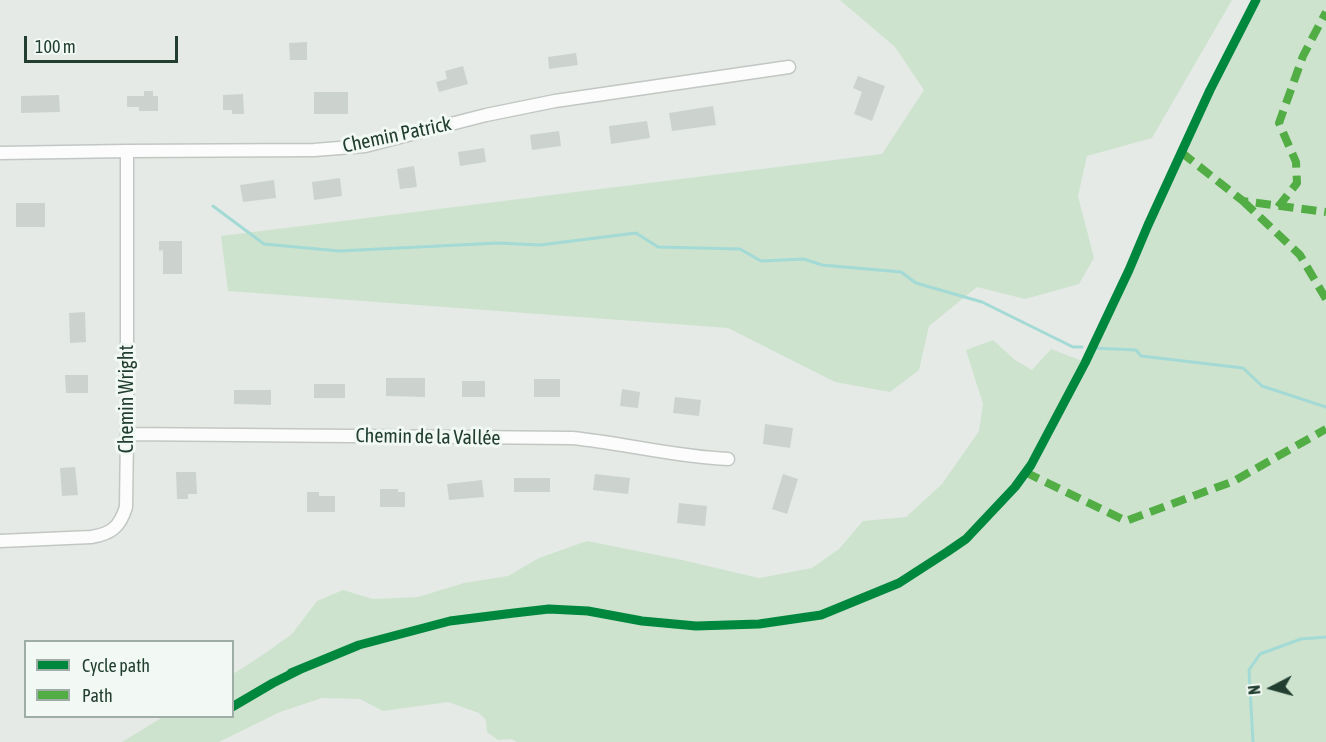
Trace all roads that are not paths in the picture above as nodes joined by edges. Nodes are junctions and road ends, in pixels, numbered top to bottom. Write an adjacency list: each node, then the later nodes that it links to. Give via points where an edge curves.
1 (789, 67): 2 (street, Chemin Patrick, via 555,101 365,146)
2 (127, 151): 3 (street, Chemin Patrick); 4 (street, Chemin Wright)
3 (0, 153)
4 (127, 434): 5 (street, Chemin de la Vallée, via 572,438); 6 (street, Chemin Wright, via 126,507 117,526 91,537)
5 (728, 459)
6 (0, 541)

